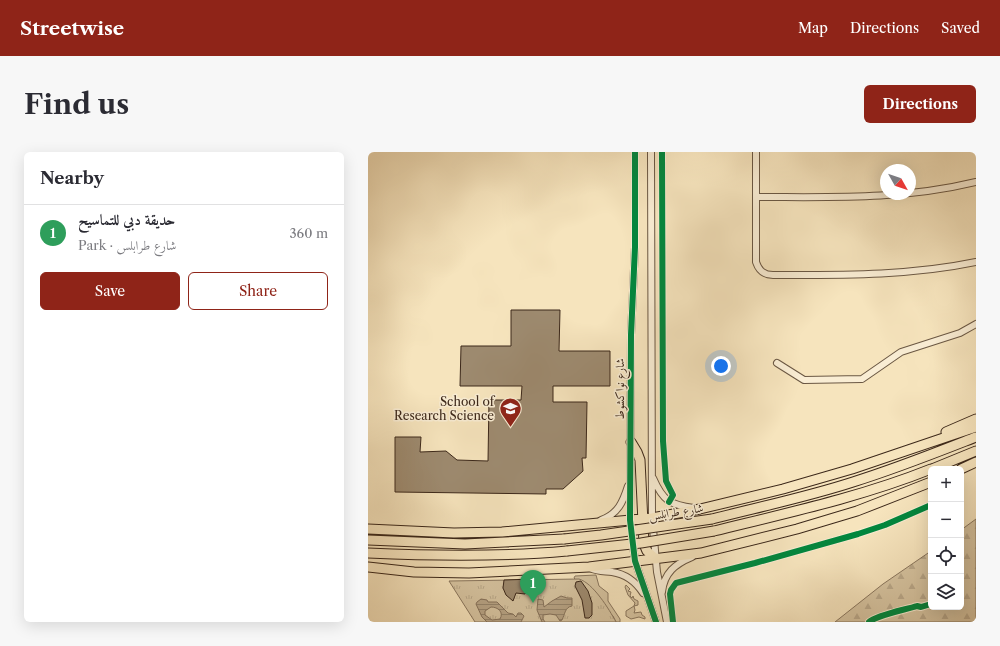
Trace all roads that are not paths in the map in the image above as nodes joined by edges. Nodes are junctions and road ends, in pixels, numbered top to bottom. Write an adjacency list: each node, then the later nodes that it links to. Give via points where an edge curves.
1 (635, 152): 13 (street, شارع نواكشوط)
2 (651, 152): 19 (street)
3 (756, 152): 5 (street)
4 (976, 182): 5 (street, via 895,196)
5 (757, 197): 6 (street, via 756,262 760,271 768,275 891,273)
6 (976, 262)
7 (976, 324): 8 (street, via 960,333 902,352 862,378 804,380)
8 (777, 363)
9 (976, 419): 12 (highway, via 948,431)
10 (976, 427): 12 (highway)
11 (976, 437): 27 (highway, شارع طرابلس, bridge, via 906,465 852,482 712,518 564,539 465,544)
12 (936, 441): 22 (highway, via 783,489)
13 (631, 442): 20 (street, شارع نواكشوط); 23 (highway, via 640,460)
14 (976, 451): 16 (highway, شارع طرابلس)
15 (976, 462): 17 (highway)
16 (938, 466)
17 (964, 468)
18 (928, 470): 28 (highway, شارع طرابلس, bridge, via 886,486 815,507 714,531 641,543 528,555 438,556)
19 (652, 475): 22 (street, via 659,491 670,502 679,506); 23 (street)
20 (630, 478): 24 (street, شارع نواكشوط); 25 (street, via 625,497 616,510 605,518)
21 (928, 483): 29 (highway, via 798,530)
22 (700, 508): 23 (highway)
23 (647, 519): 24 (highway); 30 (highway, via 645,547 649,554)
24 (630, 520): 25 (highway); 31 (street, شارع نواكشوط)
25 (581, 525): 26 (highway, via 478,533)
26 (368, 529)
27 (368, 540)
28 (368, 553)
29 (701, 553): 30 (highway); 34 (street, via 680,562 672,569 664,581)
30 (656, 558): 31 (highway); 34 (street)
31 (635, 561): 33 (highway); 35 (street, شارع نواكشوط)
32 (368, 567): 33 (highway, via 451,574)
33 (589, 567): 35 (street, via 597,571 622,575 636,584)
34 (662, 597): 37 (street)
35 (647, 600): 36 (street, شارع نواكشوط)
36 (656, 622)
37 (666, 622)

